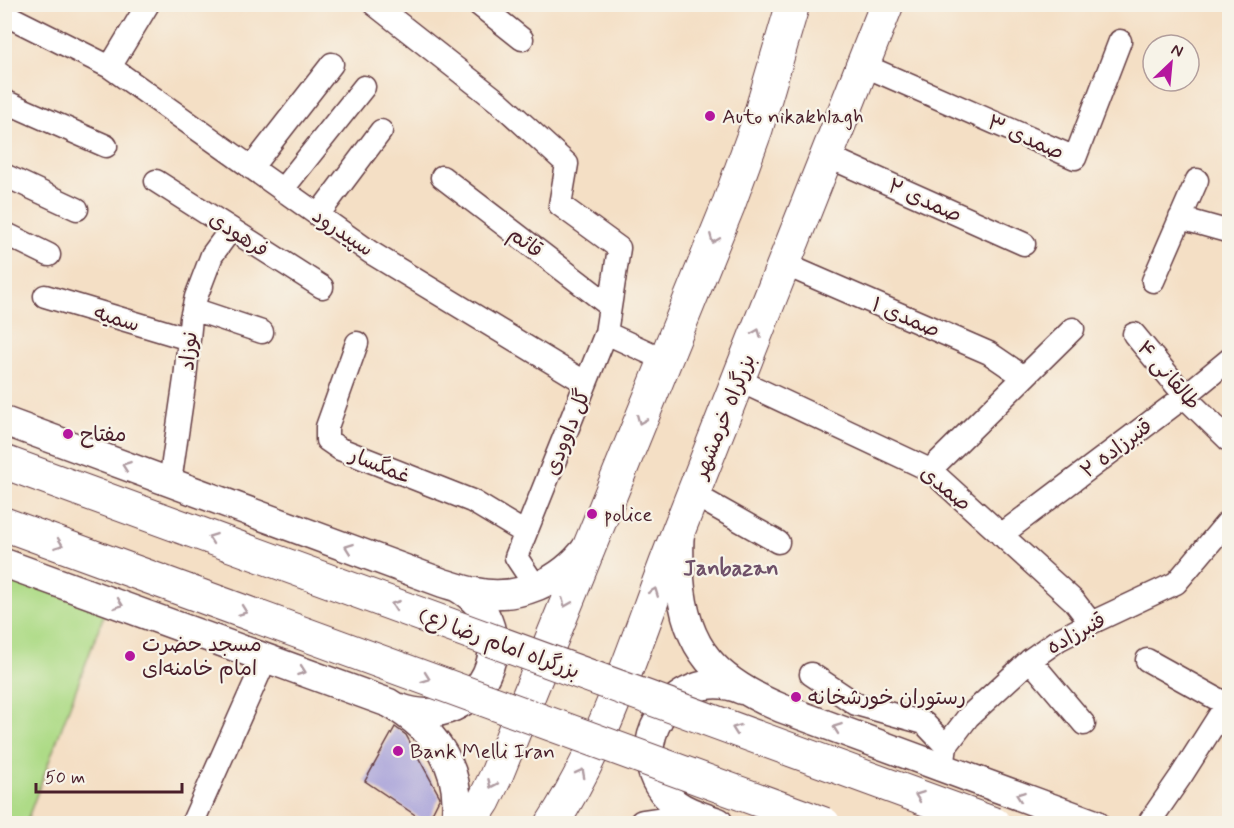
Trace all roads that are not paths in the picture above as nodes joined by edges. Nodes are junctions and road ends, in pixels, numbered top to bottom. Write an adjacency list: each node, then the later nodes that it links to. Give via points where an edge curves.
1 (148, 4): 13 (street)
2 (478, 4): 9 (street)
3 (793, 4): 25 (highway, via 756,129)
4 (820, 4): 25 (highway)
5 (864, 4): 11 (highway, via 874,22)
6 (887, 4): 11 (highway, بزرگراه خرمشهر)
7 (379, 6): 38 (street, via 500,103 567,164 560,205 619,248)
8 (4, 14): 13 (street, سپیدرود)
9 (522, 39)
10 (1120, 41): 11 (street, صمدی ۳, via 1075,158)
11 (867, 55): 18 (highway, بزرگراه خرمشهر)
12 (332, 63): 19 (street)
13 (110, 67): 19 (street, سپیدرود)
14 (364, 87): 24 (street)
15 (4, 101): 17 (street)
16 (381, 131): 27 (street)
17 (106, 146)
18 (827, 156): 32 (street, صمدی ۲); 34 (highway, بزرگراه خرمشهر)
19 (251, 168): 24 (street, سپیدرود)
20 (4, 175): 26 (street)
21 (442, 177): 38 (street, قائم)
22 (1197, 180): 28 (street)
23 (156, 181): 29 (street, فرهودی)
24 (282, 190): 27 (street, سپیدرود)
25 (728, 206): 47 (highway, one-way to 47)
26 (77, 209)
27 (318, 215): 50 (street, سپیدرود, via 370,252)
28 (1180, 218): 30 (street); 35 (street)
29 (231, 229): 36 (street, فرهودی); 39 (street, نوزاد, via 212,255)
30 (1230, 232)
31 (4, 233): 33 (street)
32 (1024, 244)
33 (49, 255)
34 (784, 264): 48 (street, صمدی ۱, via 989,353); 49 (highway, بزرگراه خرمشهر, one-way to 34)
35 (1153, 281)
36 (322, 288)
37 (45, 296): 44 (street, سمیه)
38 (610, 306): 42 (street)
39 (193, 309): 41 (street); 44 (street, نوزاد)
40 (1073, 329): 48 (street)
41 (262, 332)
42 (606, 333): 47 (street); 50 (street, گل داوودی)
43 (1134, 334): 51 (street, طالقانی ۴)
44 (189, 339): 56 (street, نوزاد)
45 (357, 343): 61 (street, غمگسار, via 327,427 327,440 340,449 472,501)
46 (1230, 359): 51 (street, قنبرزاده ۲)
47 (665, 360): 60 (highway, one-way to 60)
48 (1024, 377): 55 (street)
49 (738, 380): 55 (street, صمدی); 57 (highway, بزرگراه خرمشهر)
50 (586, 383): 61 (street, گل داوودی)
51 (1185, 396): 53 (street, طالقانی ۴); 62 (street, قنبرزاده ۲)
52 (4, 421): 56 (main road, بزرگراه امام رضا (ع), one-way to 52)
53 (1230, 441)
54 (4, 462): 84 (highway, بزرگراه امام رضا (ع), one-way to 54, bridge)
55 (930, 470): 62 (street, صمدی)
56 (170, 482): 65 (main road, بزرگراه امام رضا (ع), one-way to 56)
57 (688, 507): 63 (street); 72 (main road, via 679,541 682,606 689,630 711,663); 81 (highway, بزرگراه خرمشهر, one-way to 57, via 598,738)
58 (1230, 519): 67 (street, قنبرزاده, via 1176,583)
59 (4, 524): 83 (highway, one-way to 83, bridge)
60 (597, 530): 66 (main road, via 572,564); 80 (highway, one-way to 80, via 496,776)
61 (525, 533): 66 (street, گل داوودی, via 516,557)
62 (1001, 535): 67 (street, صمدی, via 1074,601)
63 (778, 542)
64 (4, 563): 68 (main road, one-way to 68)
65 (445, 583): 66 (main road, via 495,594); 73 (main road, via 470,597 487,619 493,645 488,672 473,695 450,710 422,714)
66 (536, 587)
67 (1091, 623): 69 (street, قنبرزاده)
68 (266, 658): 73 (main road, one-way to 73); 78 (street)
69 (1030, 660): 75 (street); 76 (street, قنبرزاده, via 968,717)
70 (1147, 660): 74 (street)
71 (811, 674): 76 (street, via 856,704 924,723)
72 (753, 694): 76 (main road, one-way to 72, via 781,708); 77 (main road, via 726,685 693,688 666,707 651,736 651,764 662,789 682,808)
73 (392, 704): 79 (main road, via 425,728 444,753 456,788)
74 (1225, 714): 86 (street)
75 (1084, 724)
76 (945, 757): 85 (main road, one-way to 76)
77 (720, 823): 82 (main road, via 688,819)
78 (192, 824)
79 (455, 824)
80 (469, 824)
81 (552, 824)
82 (643, 824)
83 (824, 824)
84 (994, 824)
85 (1095, 824)
86 (1148, 824)

